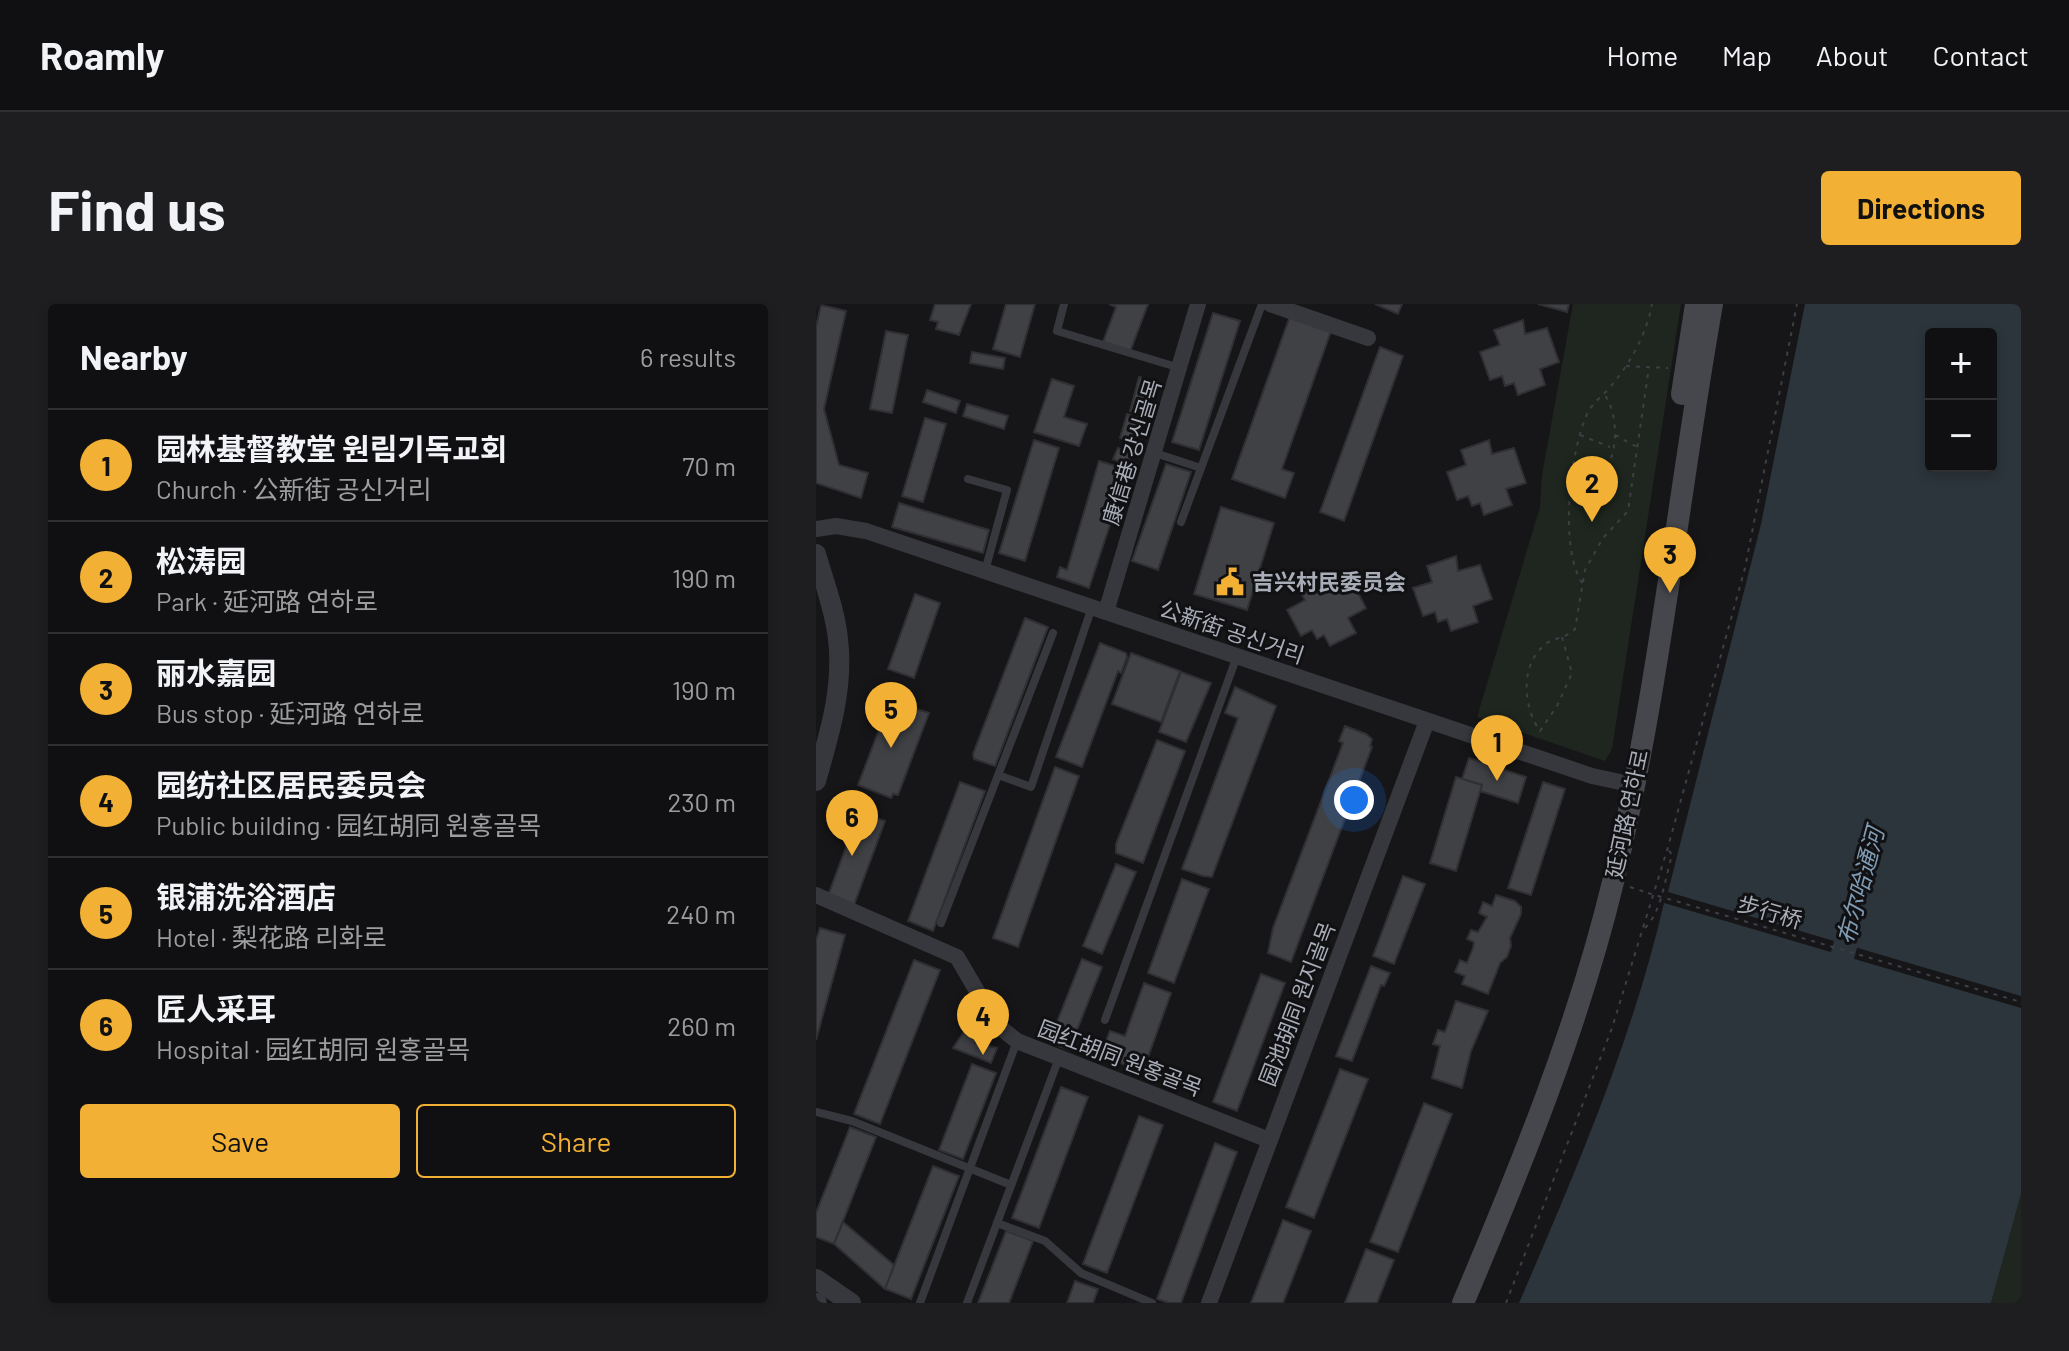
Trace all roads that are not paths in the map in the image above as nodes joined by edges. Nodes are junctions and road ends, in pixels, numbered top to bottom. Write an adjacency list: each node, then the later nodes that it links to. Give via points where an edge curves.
1 (1064, 304): 8 (lane, via 1057,331)
2 (1198, 304): 8 (street, 康信巷 강신골목)
3 (1262, 304): 10 (lane)
4 (1270, 304): 7 (street)
5 (1696, 304): 22 (main road, 延河路 연하로)
6 (1712, 304): 22 (main road, 延河路 연하로)
7 (1368, 338)
8 (1181, 368): 9 (street, 康信巷 강신골목)
9 (1155, 453): 10 (lane); 16 (street, 康信巷 강신골목)
10 (1201, 468): 12 (lane)
11 (968, 479): 15 (lane, via 1007,490)
12 (1181, 522)
13 (816, 529): 15 (street, 公新街 공신거리, via 866,531)
14 (816, 554): 21 (street, via 835,622 839,661 834,713)
15 (985, 571): 16 (street, 公新街 공신거리)
16 (1099, 610): 18 (street, 公新街 공신거리); 20 (lane, via 1031,787)
17 (1053, 633): 20 (lane)
18 (1237, 656): 19 (street, 公新街 공신거리); 25 (lane)
19 (1427, 721): 22 (street, 公新街 공신거리); 29 (street, 园池胡同 원지골목)
20 (998, 775): 24 (lane)
21 (816, 781)
22 (1627, 784): 39 (main road, 延河路 연하로, via 1560,1021 1515,1150); 40 (main road, 延河路 연하로, via 1593,955 1524,1159)
23 (816, 895): 26 (street, 园红胡同 원홍골목, via 957,957 997,1025)
24 (941, 923)
25 (1105, 1020)
26 (1017, 1041): 27 (street, 园红胡同 원홍골목); 30 (lane)
27 (1059, 1058): 29 (street, 园红胡同 원홍골목); 31 (lane)
28 (816, 1112): 30 (lane, via 852,1121)
29 (1269, 1140): 38 (street, 园池胡同 원지골목)
30 (970, 1169): 31 (lane); 35 (lane)
31 (1011, 1185): 32 (lane)
32 (997, 1223): 36 (lane); 37 (lane, via 1045,1241 1081,1273)
33 (816, 1279): 34 (street)
34 (851, 1303)
35 (920, 1303)
36 (967, 1303)
37 (1152, 1303)
38 (1209, 1303)
39 (1450, 1303)
40 (1463, 1303)

